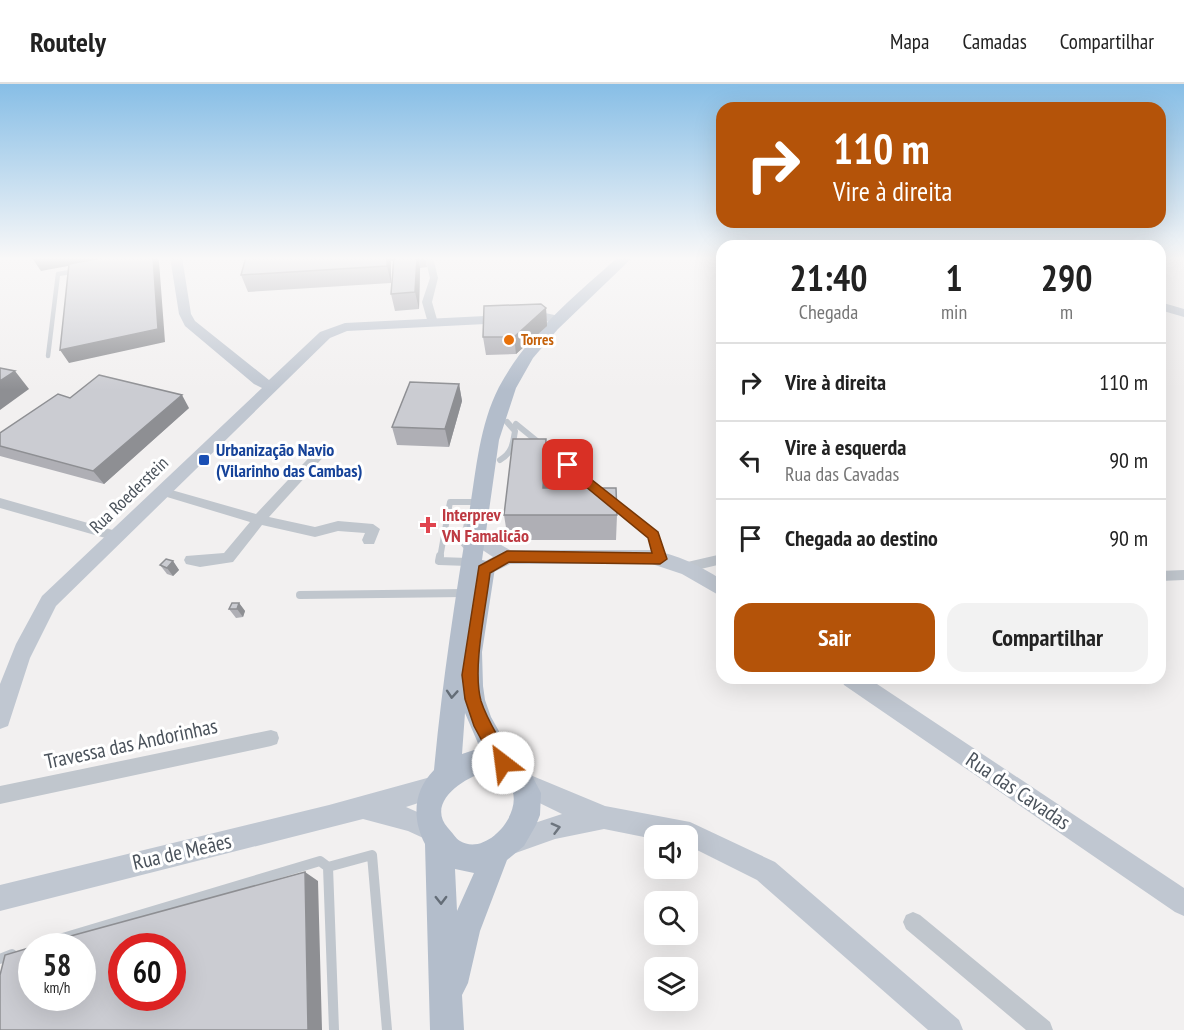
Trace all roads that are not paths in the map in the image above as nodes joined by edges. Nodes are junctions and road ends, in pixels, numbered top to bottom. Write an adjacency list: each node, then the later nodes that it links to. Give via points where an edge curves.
1 (55, 301): 10 (lane)
2 (183, 301): 11 (street, via 190,323)
3 (428, 301): 9 (street)
4 (580, 301): 8 (main road)
5 (590, 301): 12 (main road, via 538,356 517,390)
6 (1166, 308): 7 (street)
7 (1184, 313)
8 (560, 320): 9 (street, via 546,317); 16 (main road, via 529,353 507,389 499,409)
9 (433, 323): 11 (street, Rua Roederstein, via 332,331)
10 (48, 356)
11 (270, 386): 14 (street, Rua Roederstein)
12 (512, 423): 20 (main road); 21 (lane, via 654,535)
13 (323, 450): 17 (street)
14 (161, 491): 17 (street); 18 (street, Rua Roederstein)
15 (0, 503): 18 (street)
16 (480, 506): 20 (main road); 20 (lane, via 450,501 439,561)
17 (259, 520): 19 (street, via 315,532 338,526 373,529); 22 (street, via 228,558)
18 (116, 536): 31 (street, Rua Roederstein, via 49,601 32,627 13,670)
19 (369, 540)
20 (478, 557): 21 (street); 28 (main road); 33 (main road, via 470,675 482,726)
21 (660, 559): 24 (street)
22 (191, 560)
23 (716, 561): 24 (street)
24 (688, 567): 27 (street)
25 (1184, 575): 26 (street)
26 (1166, 576)
27 (716, 586)
28 (465, 593): 29 (lane); 34 (main road, one-way to 34)
29 (300, 594)
30 (860, 684): 43 (street, Rua das Cavadas)
31 (0, 719)
32 (271, 738): 36 (street, Travessa das Andorinhas)
33 (503, 763): 34 (main road, via 474,760 460,765); 35 (main road)
34 (442, 780): 37 (street, Rua de Meães); 39 (main road, via 431,800 429,815)
35 (523, 783): 38 (street); 40 (main road, via 528,798 527,814 520,830)
36 (0, 795)
37 (366, 808): 39 (street, Rua de Meães, via 410,820); 42 (street, Rua de Meães)
38 (604, 818): 40 (street, one-way to 38, via 555,827); 51 (street, via 690,834 766,871)
39 (435, 836): 40 (main road, via 450,852 464,857 480,858); 48 (main road, one-way to 48)
40 (502, 848): 48 (main road, via 456,959)
41 (328, 867): 45 (lane, via 320,861); 49 (lane); 50 (lane, via 372,855)
42 (0, 898)
43 (1184, 903)
44 (913, 922): 52 (street)
45 (79, 933)
46 (18, 953): 47 (lane)
47 (0, 959)
48 (447, 1019)
49 (334, 1030)
50 (387, 1030)
51 (949, 1030)
52 (1042, 1030)

